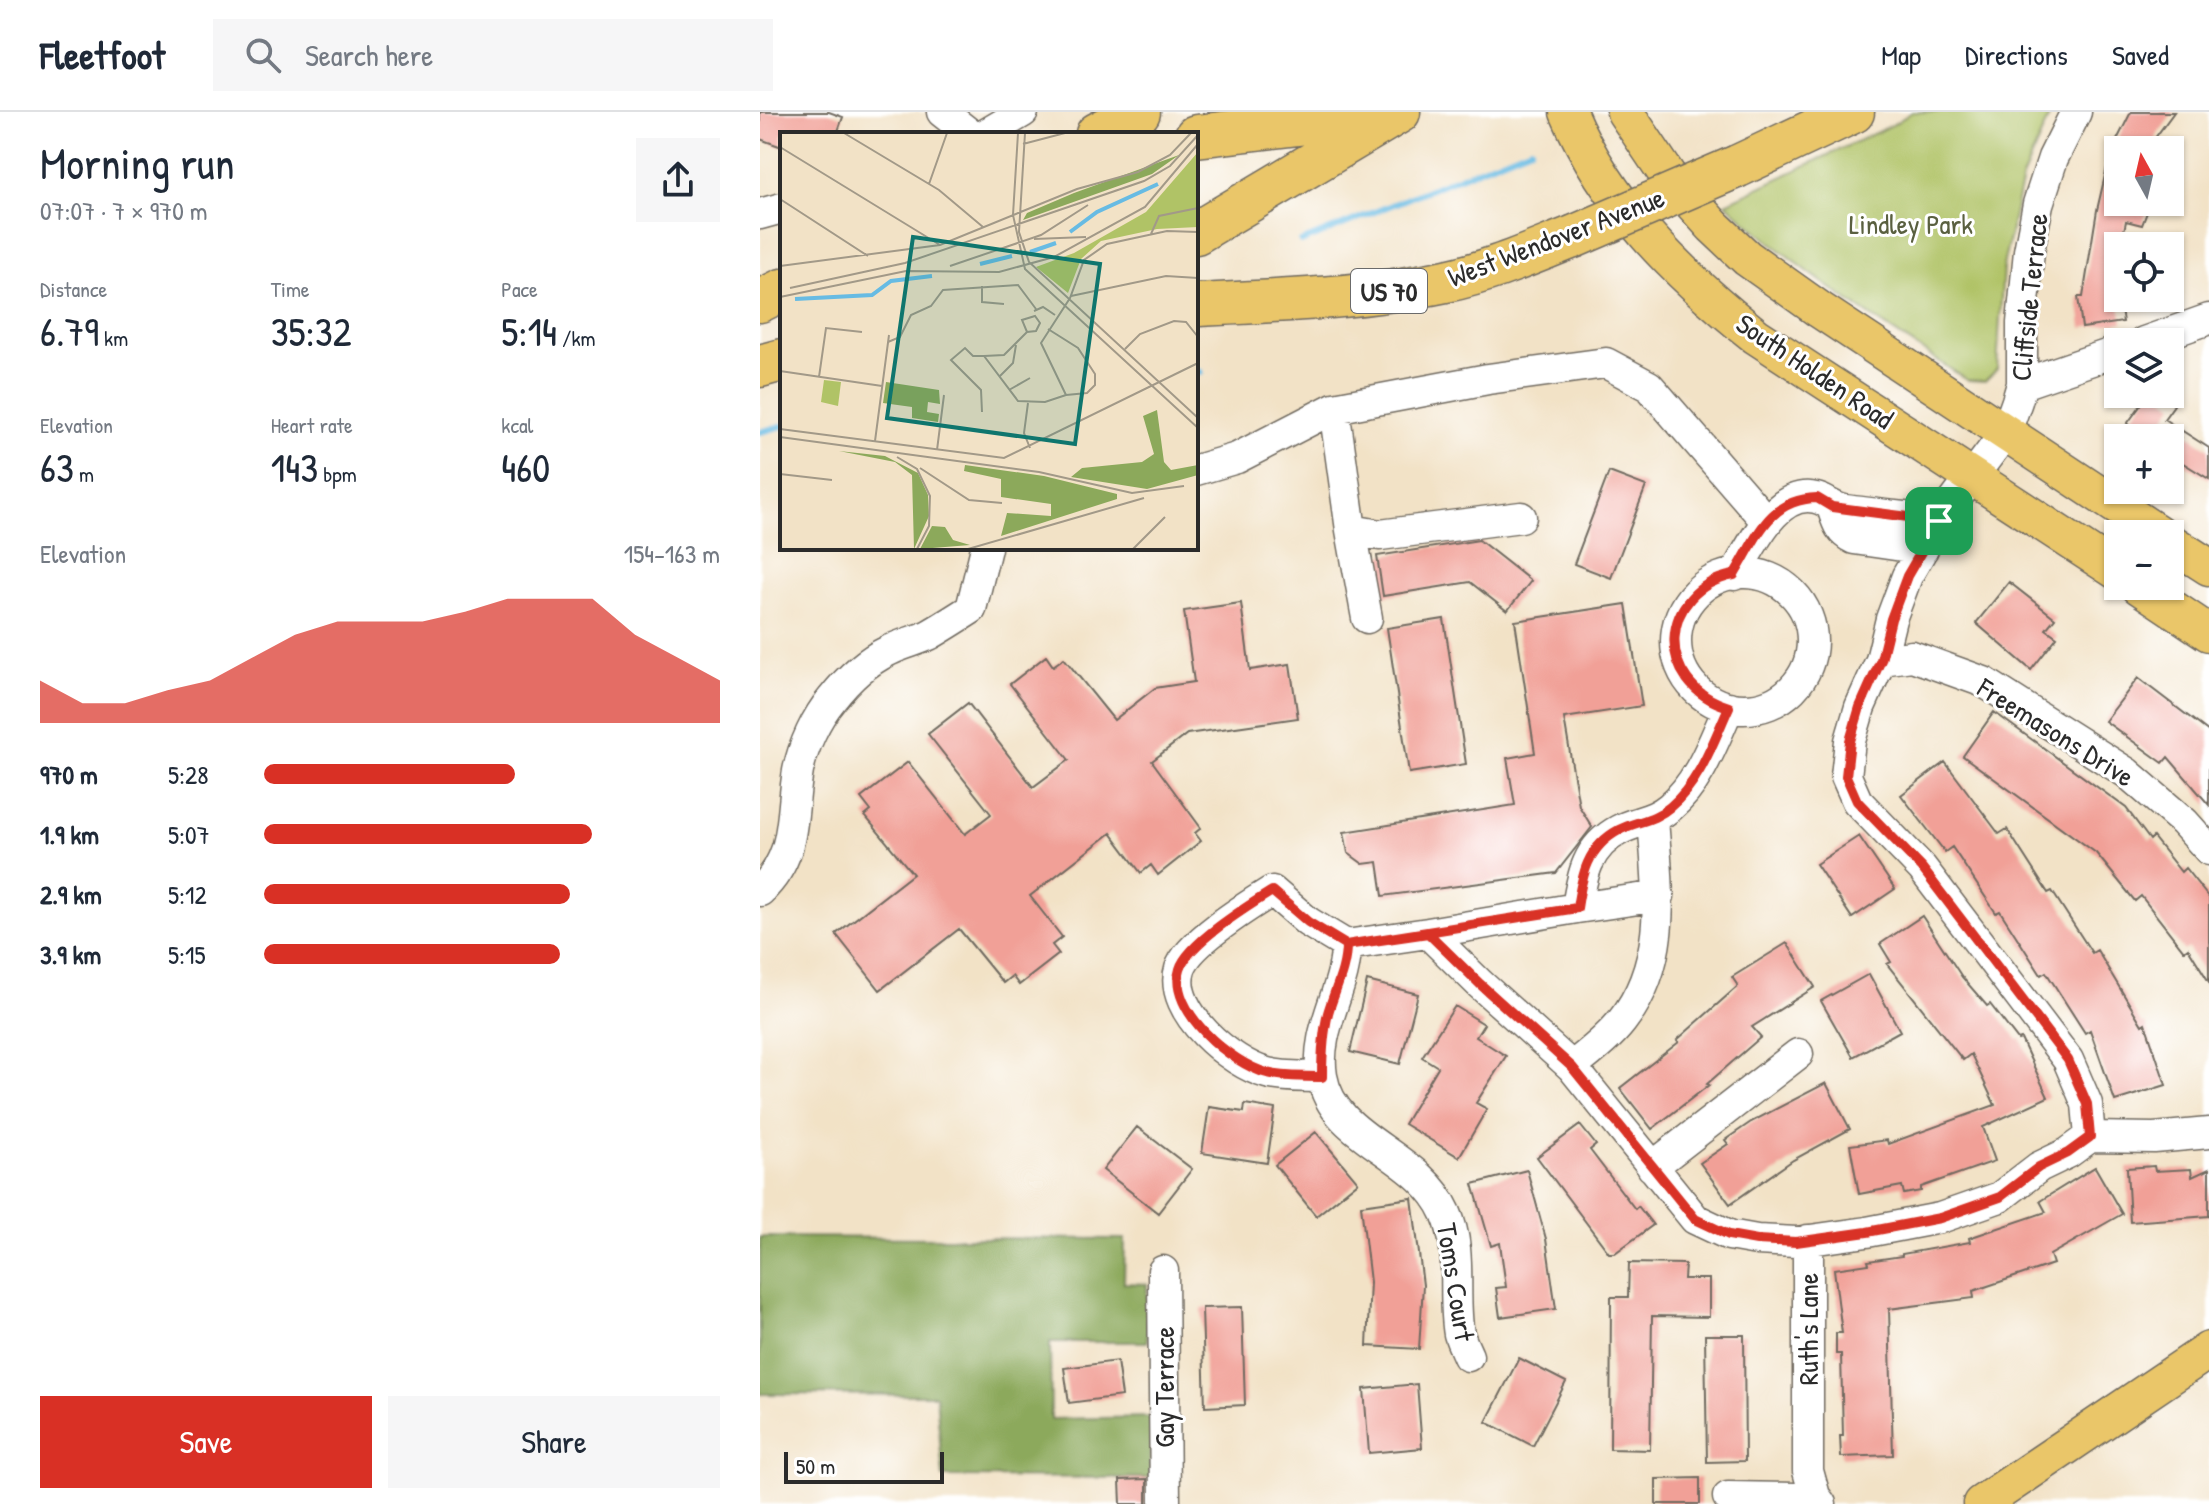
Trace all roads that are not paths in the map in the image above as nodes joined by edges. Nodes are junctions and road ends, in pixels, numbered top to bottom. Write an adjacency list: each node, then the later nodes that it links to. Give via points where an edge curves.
1 (942, 112): 10 (street)
2 (1023, 112): 11 (street)
3 (1139, 112): 12 (highway)
4 (1361, 112): 13 (highway)
5 (1399, 112): 16 (highway)
6 (1568, 112): 29 (main road, South Holden Road, via 1624,209 1672,264 1756,336)
7 (1625, 112): 27 (main road, South Holden Road, via 1668,176 1747,258)
8 (1853, 112): 19 (highway, West Wendover Avenue / US 70, bridge, via 1573,237 1449,280 1295,301)
9 (2076, 112): 25 (street, Cliffside Terrace, via 2038,204 2029,251)
10 (967, 132)
11 (989, 132)
12 (1101, 132)
13 (1198, 136)
14 (780, 209): 15 (street)
15 (760, 214)
16 (1198, 232)
17 (780, 291): 18 (highway)
18 (760, 301)
19 (1198, 305)
20 (2209, 319): 21 (street)
21 (2184, 328)
22 (2104, 356): 25 (street)
23 (780, 361): 24 (highway)
24 (760, 366)
25 (2022, 384): 27 (street, Cliffside Terrace)
26 (1334, 408): 28 (street, via 1237,458); 34 (street, via 1606,363 1649,386); 35 (street)
27 (2006, 432): 29 (street, Cliffside Terrace); 32 (main road, South Holden Road)
28 (1198, 469)
29 (1973, 476): 33 (street, Cliffside Terrace); 39 (main road, South Holden Road)
30 (1521, 517): 35 (street, via 1380,535)
31 (1849, 519): 33 (street); 34 (street, via 1817,498 1804,498 1786,504); 36 (street)
32 (2138, 520)
33 (1939, 521): 36 (street, Cliffside Terrace)
34 (1767, 522): 41 (street)
35 (1351, 530): 43 (street)
36 (1923, 549): 45 (street, Cliffside Terrace, via 1907,576)
37 (986, 550): 49 (street, via 971,609 887,652 854,675 830,701 810,734 798,771 788,850)
38 (2184, 551): 40 (main road)
39 (2104, 563)
40 (2209, 567)
41 (1734, 575): 46 (street, via 1699,589 1674,632 1676,657 1686,680 1705,697); 46 (street, via 1769,578 1792,593 1811,623 1813,647 1798,682 1779,699)
42 (2160, 600): 44 (main road)
43 (1367, 618)
44 (2209, 633)
45 (1881, 660): 48 (street, Freemasons Drive, via 1912,656 1984,682 2127,773); 58 (street, Cliffside Terrace, via 1860,707 1846,776 1857,801 1922,868 2068,1060 2087,1104)
46 (1729, 707): 47 (street, via 1689,788)
47 (1653, 819): 50 (street); 51 (street, via 1619,829 1597,847 1583,871)
48 (2209, 850)
49 (760, 891)
50 (1659, 896): 51 (street); 55 (street, via 1655,949 1641,989 1623,1020)
51 (1577, 908): 52 (street)
52 (1428, 933): 53 (street); 55 (street)
53 (1346, 945): 56 (street, via 1346,964 1322,1045); 56 (street, via 1272,891 1194,949 1180,968 1177,983 1193,1016 1240,1063 1282,1076)
54 (1798, 1054): 59 (street)
55 (1572, 1067): 59 (street)
56 (1322, 1077): 63 (street, Toms Court, via 1340,1115 1421,1177 1447,1214 1455,1250 1459,1335)
57 (2209, 1133): 58 (street)
58 (2090, 1137): 60 (street, via 1981,1205 1881,1230)
59 (1652, 1167): 60 (street, Ruth's Lane, via 1706,1226 1757,1240)
60 (1808, 1240): 65 (street, Ruth's Lane, via 1808,1471)
61 (1163, 1271): 66 (street, Gay Terrace)
62 (2209, 1350): 67 (main road)
63 (1468, 1356)
64 (1728, 1497): 65 (street)
65 (1818, 1500)
66 (1165, 1504)
67 (1981, 1504)

